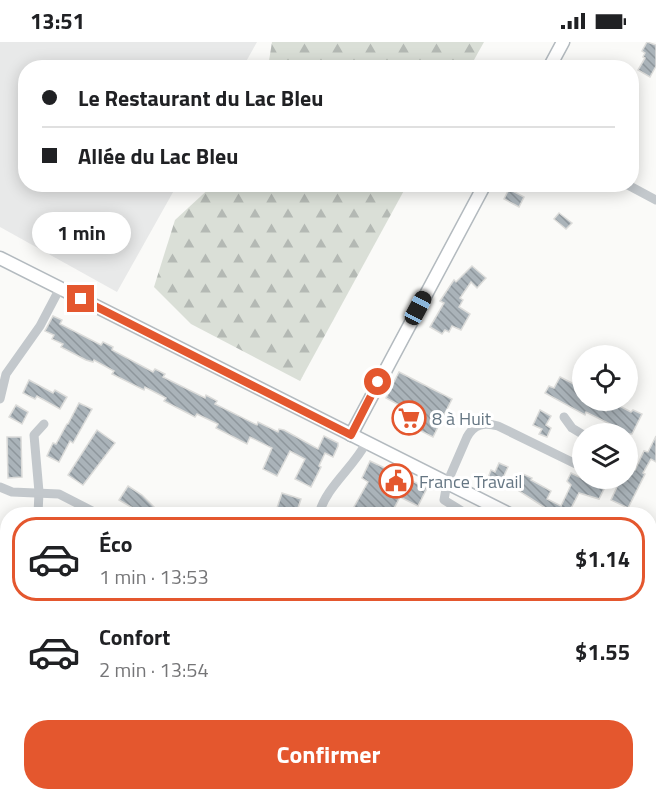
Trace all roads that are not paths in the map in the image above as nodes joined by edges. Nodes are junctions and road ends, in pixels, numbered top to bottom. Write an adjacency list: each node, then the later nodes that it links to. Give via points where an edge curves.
1 (562, 42): 2 (street)
2 (553, 60)
3 (639, 191): 5 (street)
4 (481, 192): 12 (street)
5 (656, 200)
6 (0, 258): 7 (street)
7 (60, 288): 8 (street, via 6,374); 12 (street)
8 (0, 399)
9 (564, 417): 11 (street)
10 (44, 424): 17 (street, via 34,435)
11 (572, 428)
12 (351, 435): 13 (street)
13 (366, 443): 15 (street); 20 (street)
14 (572, 462): 15 (street, via 498,426 483,423 470,431)
15 (447, 483): 21 (street, via 444,500); 22 (street)
16 (0, 487): 17 (street, via 12,492)
17 (39, 492): 18 (street); 19 (street, via 59,494)
18 (39, 507)
19 (84, 507)
20 (322, 507)
21 (454, 507)
22 (495, 507)

